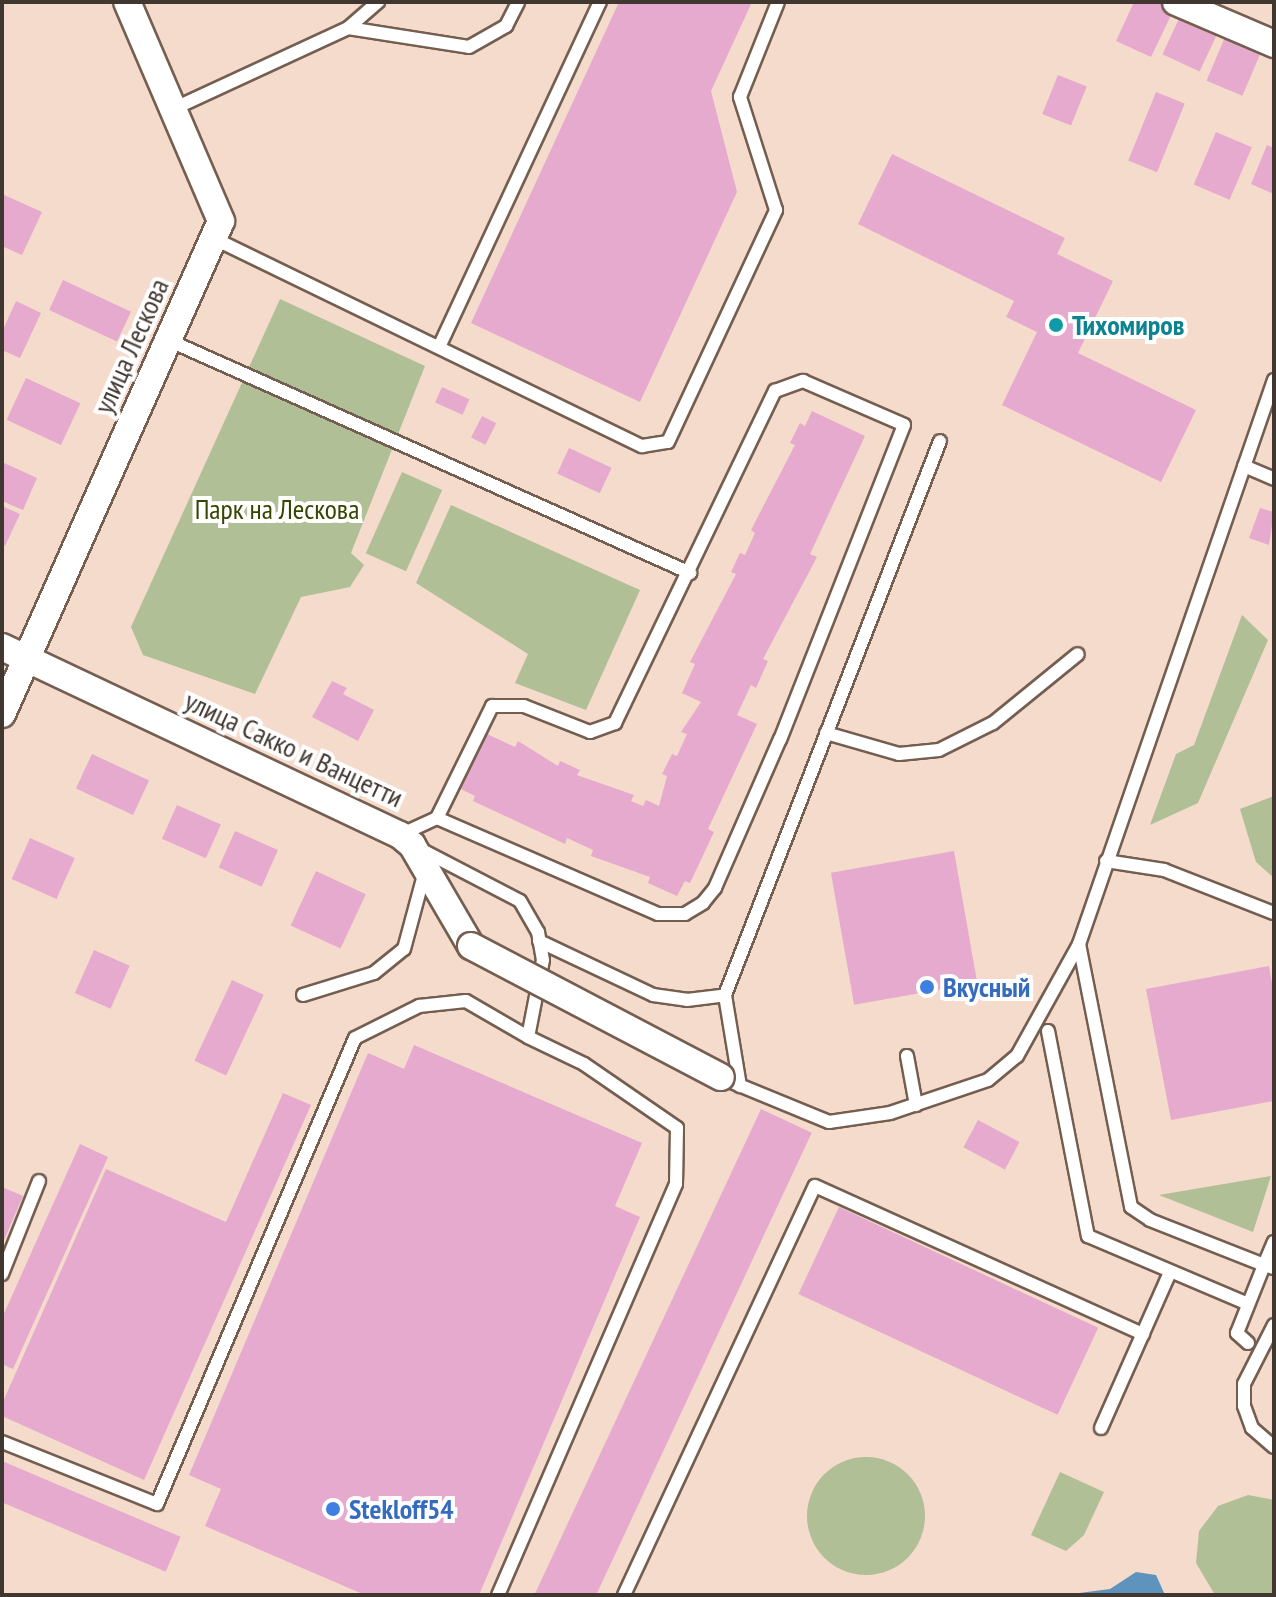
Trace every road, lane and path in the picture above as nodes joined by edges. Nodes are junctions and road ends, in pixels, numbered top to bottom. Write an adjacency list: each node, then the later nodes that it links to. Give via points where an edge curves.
1 (127, 2): 9 (street, улица Лескова)
2 (378, 2): 7 (lane)
3 (518, 2): 7 (lane, via 506,26 469,47)
4 (600, 2): 12 (lane)
5 (778, 2): 12 (lane, via 740,97 776,210 668,442 642,446)
6 (1176, 2): 8 (street)
7 (348, 28): 9 (lane)
8 (1274, 44)
9 (172, 110): 10 (street, улица Лескова, via 221,221)
10 (213, 238): 11 (street, улица Лескова); 12 (lane)
11 (168, 340): 17 (lane); 20 (street, улица Лескова)
12 (439, 347)
13 (1274, 380): 15 (lane)
14 (940, 441): 22 (lane)
15 (1244, 466): 16 (lane); 25 (lane)
16 (1274, 479)
17 (690, 573): 23 (lane, via 615,723 590,732 524,706 492,706); 23 (lane, via 775,391 803,381 904,425 780,739 715,888 703,903 685,914 658,914)
18 (2, 647): 20 (street, улица Сакко и Ванцетти)
19 (1078, 654): 22 (lane, via 993,723 939,750 899,754)
20 (28, 658): 21 (street, улица Лескова); 24 (street, улица Сакко и Ванцетти)
21 (2, 714)
22 (826, 733): 31 (lane)
23 (437, 818): 24 (lane)
24 (406, 840): 26 (street, улица Сакко и Ванцетти); 28 (lane, via 520,901)
25 (1106, 861): 27 (lane, via 1164,870); 29 (lane)
26 (426, 868): 30 (lane, via 404,949 374,973); 35 (street, улица Сакко и Ванцетти, bridge, via 471,946)
27 (1274, 913)
28 (539, 941): 31 (lane, via 653,995 687,1000); 33 (lane, via 543,960)
29 (1079, 944): 36 (lane, via 1017,1056 988,1080); 39 (lane, via 1131,1207 1150,1220)
30 (303, 995)
31 (725, 995): 35 (lane)
32 (1048, 1031): 40 (lane, via 1088,1236)
33 (528, 1037): 47 (lane, via 466,1001 419,1006 355,1038 157,1504); 49 (lane, via 584,1064 677,1128 676,1184)
34 (907, 1056): 36 (lane)
35 (731, 1081): 36 (lane, via 829,1122)
36 (916, 1105)
37 (39, 1181): 41 (lane)
38 (1274, 1242): 39 (lane)
39 (1269, 1267): 42 (lane)
40 (1170, 1272): 42 (lane); 44 (lane)
41 (2, 1274)
42 (1248, 1304): 45 (lane, via 1237,1333)
43 (1274, 1325): 48 (lane, via 1244,1384 1244,1406 1252,1428)
44 (1143, 1334): 46 (lane); 50 (lane, via 815,1186)
45 (1248, 1343)
46 (1101, 1428)
47 (2, 1442)
48 (1274, 1447)
49 (498, 1595)
50 (624, 1595)

